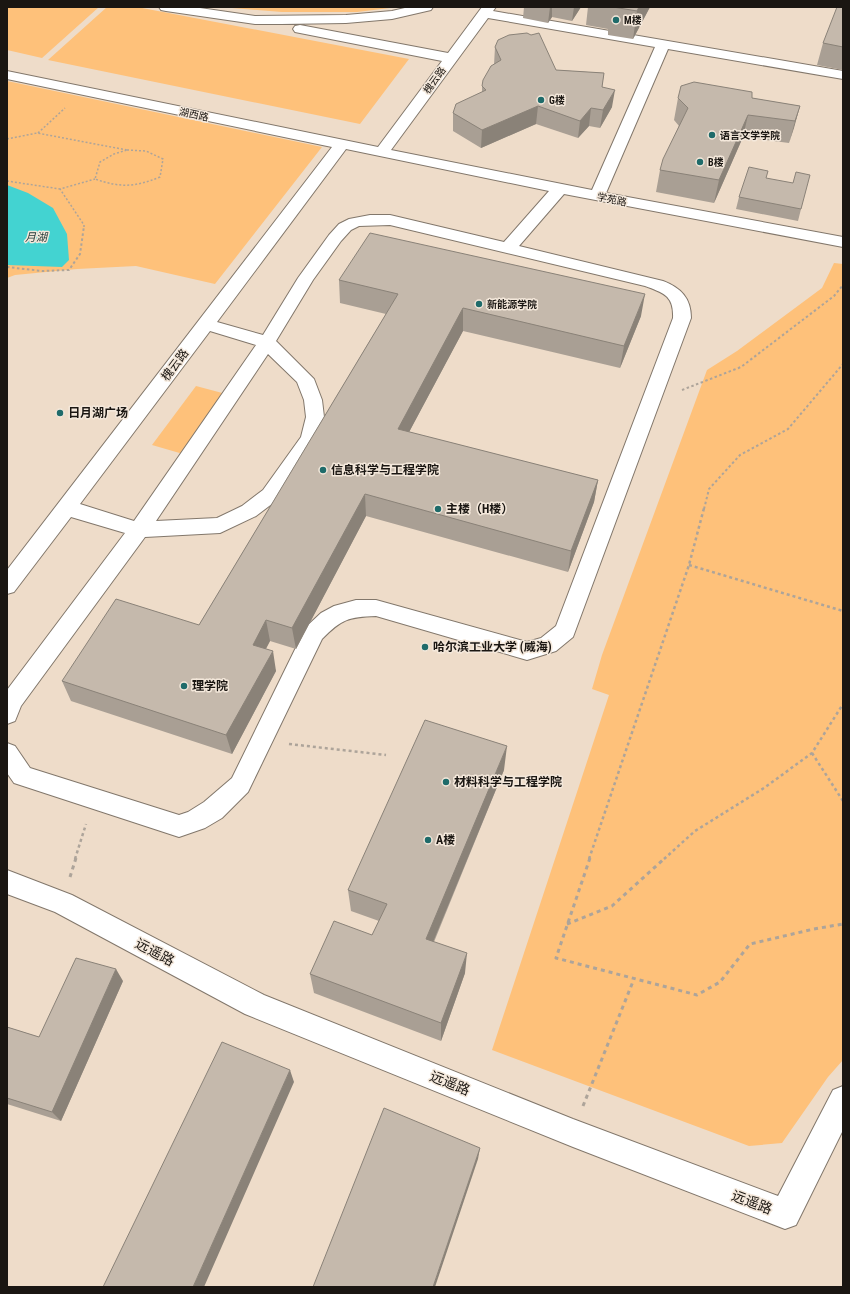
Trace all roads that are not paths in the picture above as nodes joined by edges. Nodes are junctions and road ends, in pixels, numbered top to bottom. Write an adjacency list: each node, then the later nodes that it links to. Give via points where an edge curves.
1 (166, 7): 4 (lane)
2 (426, 7): 4 (lane, via 392,15 346,19)
3 (486, 10): 5 (lane); 6 (lane, 槐云路)
4 (255, 20): 6 (lane)
5 (662, 45): 8 (lane); 12 (lane)
6 (450, 58): 10 (lane, 槐云路)
7 (7, 75): 9 (lane, 湖西路)
8 (843, 75)
9 (342, 144): 10 (lane, 湖西路); 15 (lane, 槐云路, via 332,161)
10 (381, 153): 11 (lane, 学苑路)
11 (560, 189): 12 (lane, 学苑路); 14 (lane)
12 (597, 196): 13 (lane, 学苑路)
13 (843, 242)
14 (508, 248): 16 (lane, via 390,220 355,222 345,227 335,238 306,278); 21 (lane, via 650,282 670,289 677,295 683,309 682,318 565,631 548,645 527,651 376,608 352,608 331,616 314,633 240,785 213,810 179,826 22,776)
15 (205, 324): 16 (lane); 17 (lane, 槐云路)
16 (267, 342): 18 (lane); 18 (lane, via 305,379 313,400 315,418 310,438 270,495 249,511 220,525)
17 (67, 508): 18 (lane); 19 (lane, 槐云路)
18 (139, 530): 20 (lane, via 11,702)
19 (7, 586)
20 (7, 714)
21 (7, 753)
22 (7, 882): 23 (lane, 远遥路, via 63,903 255,1005 573,1133 785,1214)
23 (843, 1100)

